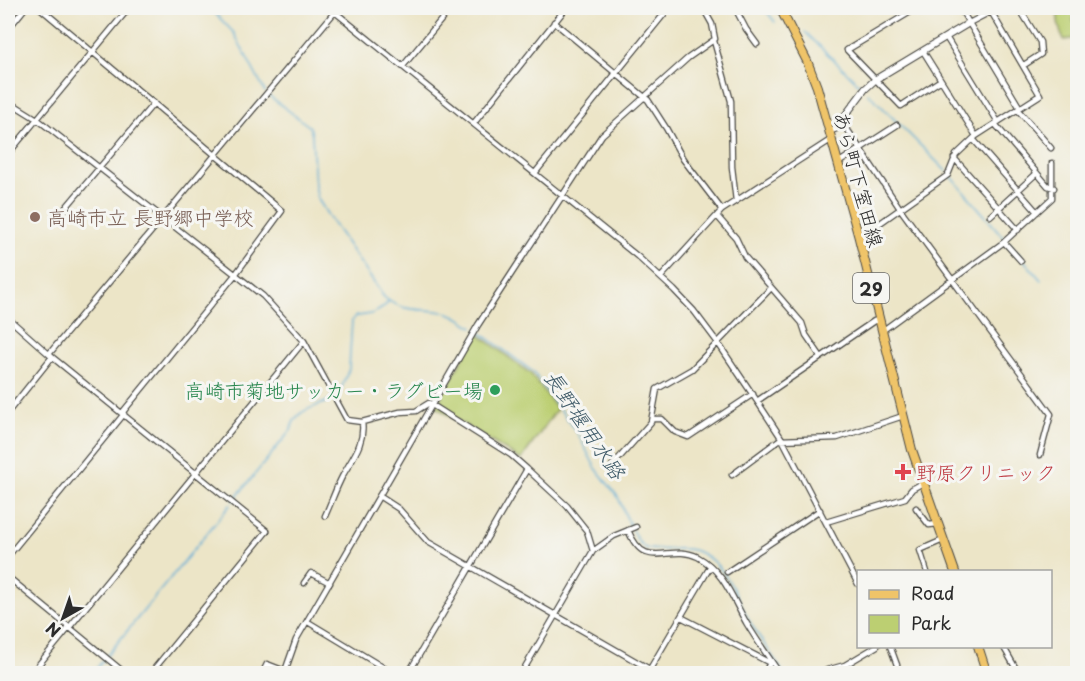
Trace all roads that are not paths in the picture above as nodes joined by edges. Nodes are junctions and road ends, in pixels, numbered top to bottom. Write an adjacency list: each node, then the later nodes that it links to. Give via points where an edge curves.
1 (25, 8): 18 (street)
2 (40, 8): 22 (street)
3 (129, 8): 22 (street)
4 (452, 8): 25 (street)
5 (566, 8): 16 (street)
6 (669, 8): 26 (street)
7 (704, 8): 20 (street, via 715,32)
8 (735, 8): 21 (street)
9 (780, 8): 38 (main road, あら町下室田線 / 29, via 807,61)
10 (917, 8): 27 (street, via 847,50)
11 (960, 8): 17 (street)
12 (998, 8): 15 (street)
13 (1019, 8): 24 (street, via 1040,42 1041,54)
14 (334, 9): 25 (street); 43 (street)
15 (990, 10): 17 (street); 24 (street)
16 (554, 22): 26 (street); 35 (street)
17 (969, 23): 19 (street); 32 (street)
18 (8, 29)
19 (946, 37): 23 (street); 36 (street)
20 (714, 41): 29 (street, via 688,58); 53 (street, via 731,101)
21 (757, 44)
22 (92, 51): 31 (street); 33 (street)
23 (923, 51): 27 (street); 28 (street)
24 (1024, 65): 32 (street, via 1041,93)
25 (403, 66): 35 (street)
26 (615, 73): 29 (street); 49 (street)
27 (876, 79): 28 (street, via 901,106); 34 (street)
28 (940, 80): 39 (street)
29 (645, 97): 52 (street, via 602,135); 55 (street, via 682,159)
30 (8, 101): 33 (street)
31 (154, 103): 43 (street); 47 (street)
32 (1019, 109): 36 (street); 40 (street)
33 (37, 119): 42 (street); 47 (street)
34 (841, 120): 38 (street); 41 (street)
35 (474, 123): 49 (street)
36 (996, 123): 39 (street); 48 (street)
37 (897, 125): 41 (street)
38 (831, 135): 45 (main road, あら町下室田線 / 29); 53 (street)
39 (975, 137): 44 (street); 51 (street)
40 (1051, 148)
41 (860, 149): 45 (street); 56 (street)
42 (8, 154)
43 (216, 155): 61 (street); 66 (street, via 282,211)
44 (954, 158): 54 (street); 56 (street, via 948,175)
45 (838, 163): 63 (main road, あら町下室田線 / 29)
46 (1052, 163): 50 (street)
47 (99, 168): 57 (street); 61 (street)
48 (1037, 172): 50 (street); 51 (street)
49 (535, 173): 52 (street)
50 (1054, 188): 58 (street, via 1052,198)
51 (1018, 190): 54 (street); 58 (street)
52 (562, 195): 67 (street); 79 (street, via 476,329)
53 (736, 201): 55 (street)
54 (999, 208): 60 (street); 62 (street)
55 (722, 210): 59 (street)
56 (901, 210): 63 (street); 68 (street)
57 (63, 211)
58 (1037, 212): 62 (street)
59 (717, 216): 67 (street); 69 (street)
60 (990, 216)
61 (163, 218): 66 (street); 75 (street, via 94,297)
62 (1018, 230): 64 (street)
63 (859, 238): 71 (main road, あら町下室田線 / 29)
64 (1005, 242): 65 (street); 68 (street)
65 (1021, 261)
66 (235, 275): 73 (street, via 263,296); 81 (street)
67 (661, 277): 74 (street)
68 (952, 280): 72 (street); 86 (street, via 1051,414)
69 (771, 288): 74 (street); 76 (street, via 802,323)
70 (8, 318): 75 (street)
71 (879, 320): 72 (main road, あら町下室田線 / 29); 76 (street)
72 (882, 331): 82 (main road, あら町下室田線 / 29)
73 (304, 341): 84 (street, via 345,417 351,422); 89 (street)
74 (718, 343): 77 (street); 83 (street, via 692,369 657,389)
75 (51, 355): 80 (street); 81 (street)
76 (821, 357): 78 (street)
77 (753, 394): 78 (street); 83 (street, via 688,437 675,432 662,419)
78 (757, 401): 85 (street)
79 (433, 405): 84 (street); 88 (street); 92 (street)
80 (8, 412)
81 (123, 413): 89 (street); 100 (street)
82 (903, 416): 85 (street, via 837,438); 91 (main road, あら町下室田線 / 29)
83 (652, 419): 87 (street)
84 (362, 422): 95 (street, via 361,443)
85 (782, 439): 90 (street); 94 (street)
86 (1040, 455)
87 (612, 466)
88 (527, 469): 99 (street, via 567,506 587,531); 101 (street)
89 (195, 473): 113 (street); 126 (street, via 267,531)
90 (732, 475)
91 (923, 483): 96 (street, via 905,498); 97 (main road, あら町下室田線 / 29)
92 (379, 496): 101 (street, via 399,509 428,542); 109 (street)
93 (916, 508): 97 (street, via 929,525)
94 (820, 510): 96 (street); 105 (street)
95 (325, 516)
96 (826, 522): 107 (street)
97 (938, 524): 98 (main road, あら町下室田線 / 29)
98 (944, 540): 103 (street, via 920,550); 104 (main road, あら町下室田線 / 29)
99 (593, 551): 102 (street, via 632,529 635,544 643,552 689,554); 110 (street)
100 (8, 556)
101 (471, 566): 110 (street); 129 (street)
102 (710, 567): 111 (street); 118 (street, via 732,593)
103 (926, 570)
104 (954, 570)
105 (727, 572)
106 (8, 577): 113 (street)
107 (857, 582)
108 (304, 583): 109 (street, via 310,573)
109 (330, 583): 112 (street)
110 (555, 614): 121 (street); 130 (street)
111 (681, 617): 118 (street); 121 (street)
112 (308, 622): 122 (street, via 296,640); 128 (street)
113 (70, 627): 124 (street); 125 (street)
114 (874, 648): 120 (street, via 845,665)
115 (891, 648): 119 (street)
116 (979, 648): 123 (main road)
117 (1004, 648): 135 (street)
118 (771, 662): 132 (street); 133 (street)
119 (897, 665)
120 (827, 670)
121 (648, 671): 131 (street)
122 (285, 672): 127 (street, via 267,664)
123 (986, 672): 134 (street)
124 (32, 674)
125 (126, 674)
126 (150, 674)
127 (262, 674)
128 (394, 674)
129 (408, 674)
130 (521, 674)
131 (658, 674)
132 (764, 674)
133 (780, 674)
134 (976, 674)
135 (1019, 674)

